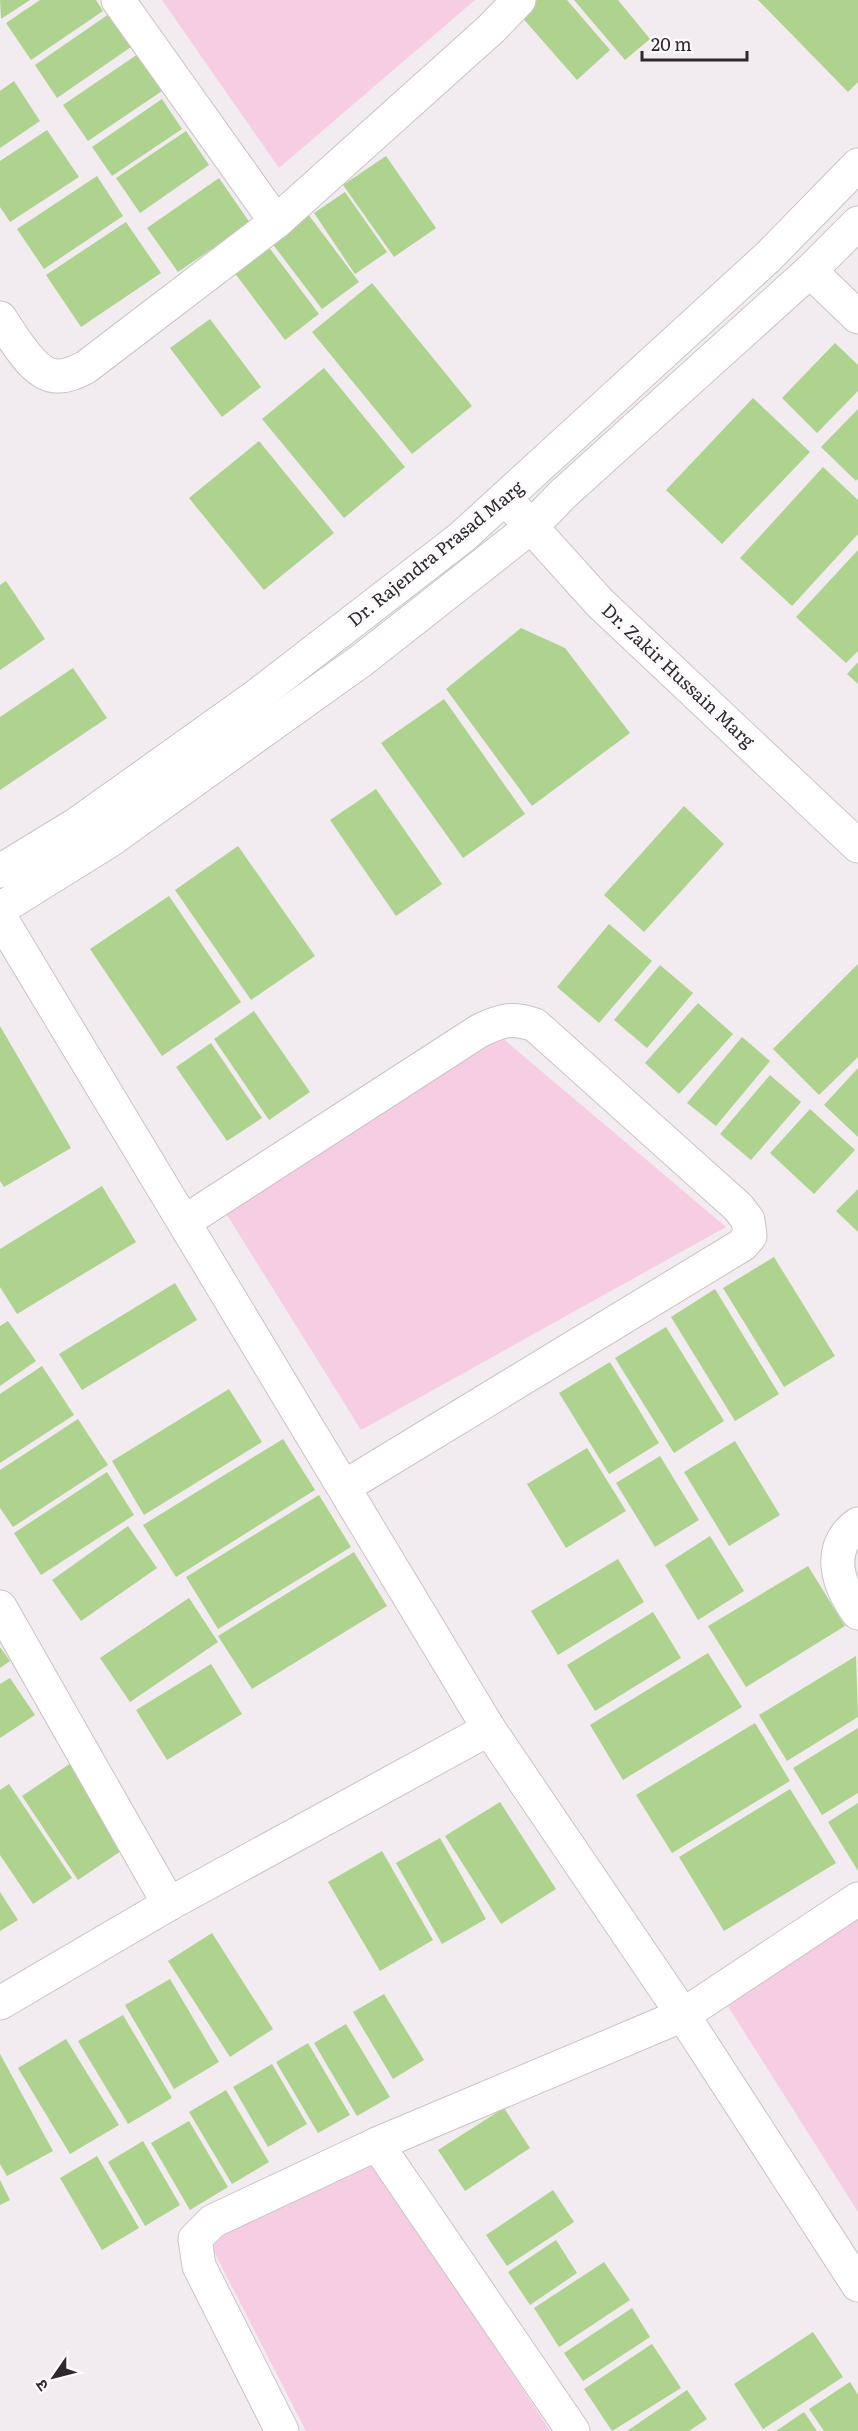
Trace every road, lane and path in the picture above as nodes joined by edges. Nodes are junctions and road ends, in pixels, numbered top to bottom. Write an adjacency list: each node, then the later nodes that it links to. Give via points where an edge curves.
1 (118, 0): 4 (street)
2 (519, 0): 4 (street)
3 (858, 165): 9 (street, Dr. Rajendra Prasad Marg, via 769,256)
4 (276, 222): 8 (street, via 86,367 70,374 57,377 42,372)
5 (858, 222): 6 (street, Dr. Rajendra Prasad Marg)
6 (810, 271): 7 (street); 10 (street, Dr. Rajendra Prasad Marg)
7 (858, 317)
8 (0, 318)
9 (506, 499): 10 (street, Dr. Zakir Hussain Marg); 12 (street, Dr. Rajendra Prasad Marg, via 255,697 77,824)
10 (531, 527): 11 (street, Dr. Zakir Hussain Marg, via 600,603); 13 (street, Dr. Rajendra Prasad Marg, via 352,667 109,840)
11 (858, 846)
12 (0, 871)
13 (0, 909)
14 (0, 917): 15 (street)
15 (184, 1222): 16 (street); 16 (street, via 479,1032 496,1023 518,1019 535,1024 738,1206 748,1220 750,1236 742,1245)
16 (344, 1487): 20 (street)
17 (858, 1524): 19 (street, via 838,1549 838,1572)
18 (0, 1607): 22 (street)
19 (858, 1613)
20 (489, 1729): 22 (street); 24 (street)
21 (858, 1899): 24 (street)
22 (169, 1904): 23 (street)
23 (0, 2003)
24 (683, 2015): 25 (street); 26 (street)
25 (377, 2144): 27 (street, via 213,2221 195,2240 198,2266); 28 (street)
26 (858, 2285)
27 (282, 2431)
28 (573, 2431)

